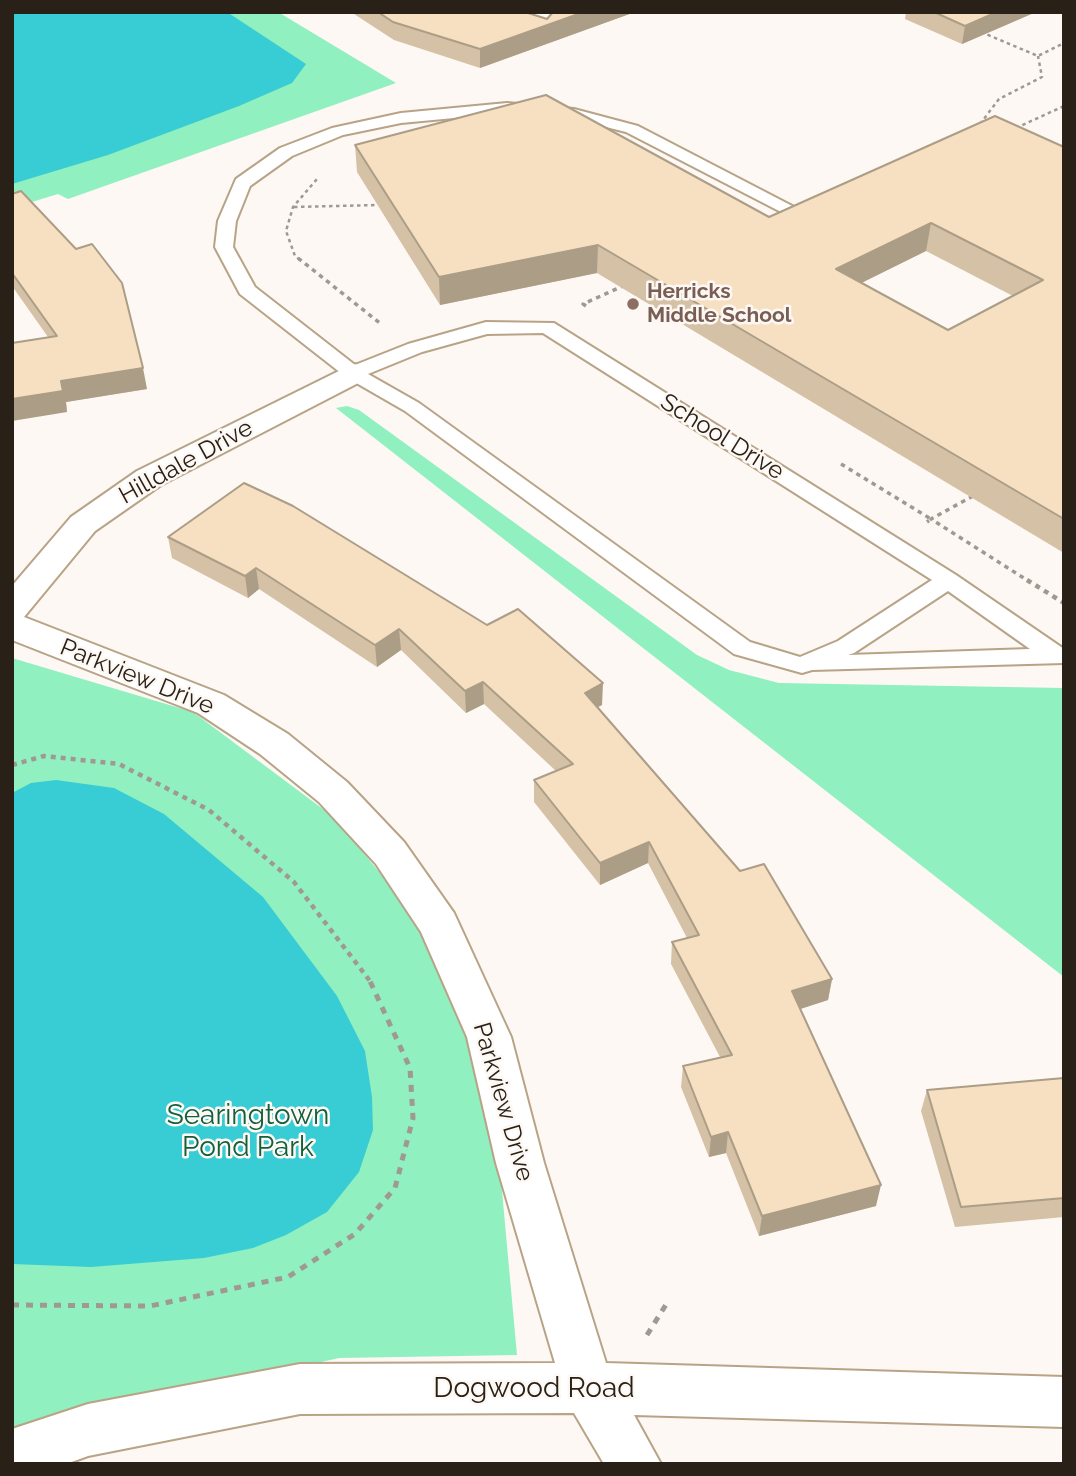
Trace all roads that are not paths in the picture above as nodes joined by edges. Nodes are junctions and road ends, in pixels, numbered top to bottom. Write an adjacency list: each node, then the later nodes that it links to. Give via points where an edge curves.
1 (789, 209): 2 (lane, via 632,129 574,114 507,108 401,118 338,131 286,152 242,183 227,221 224,247 247,290)
2 (353, 373): 3 (lane, School Drive, via 415,348 486,328 547,327); 4 (street, Hilldale Drive, via 138,486 82,524); 7 (lane, via 412,407 743,648)
3 (948, 580): 6 (lane, School Drive); 7 (lane, via 846,647)
4 (12, 608)
5 (12, 626): 8 (street, Parkview Drive, via 211,704 274,744 323,784 390,853 439,925 489,1037 520,1164)
6 (1060, 656): 7 (lane)
7 (803, 665)
8 (588, 1388): 9 (street, Dogwood Road); 10 (street, Dogwood Road, via 300,1389 88,1430); 11 (street, Parkview Drive)
9 (1064, 1402)
10 (12, 1455)
11 (634, 1464)

